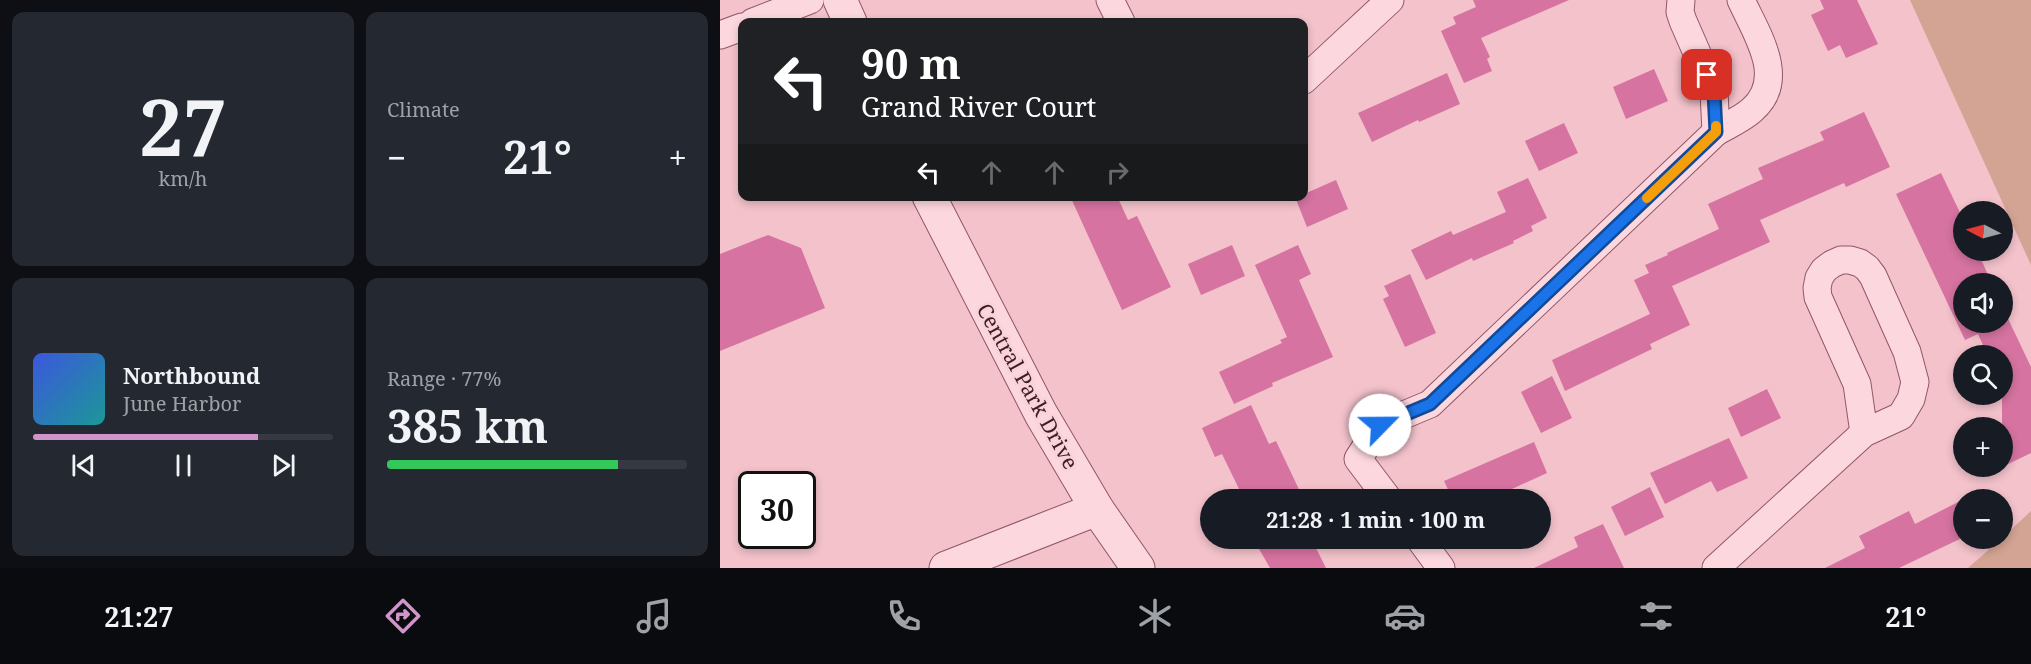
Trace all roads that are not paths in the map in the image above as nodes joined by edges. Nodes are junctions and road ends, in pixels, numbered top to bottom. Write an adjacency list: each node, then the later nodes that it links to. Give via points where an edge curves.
1 (810, 0): 7 (street)
2 (840, 0): 8 (street)
3 (1110, 0): 9 (street)
4 (1390, 0): 12 (street)
5 (1681, 0): 13 (street, via 1683,21 1714,92)
6 (1741, 0): 13 (street, via 1768,58 1768,87 1752,110)
7 (763, 18)
8 (848, 18)
9 (1119, 18)
10 (738, 28): 11 (street)
11 (720, 35)
12 (1308, 76)
13 (1716, 132): 16 (street, via 1430,404 1380,425 1358,459)
14 (932, 201): 17 (street, Central Park Drive, via 1041,414)
15 (1864, 433): 15 (street, via 1901,416 1915,382 1907,352 1873,276 1860,263 1841,260 1824,270 1818,297 1857,384); 22 (street)
16 (1381, 489)
17 (1097, 509): 19 (street); 20 (street, Central Park Drive)
18 (1427, 549): 21 (street)
19 (946, 568)
20 (1138, 568)
21 (1441, 568)
22 (1716, 568)

